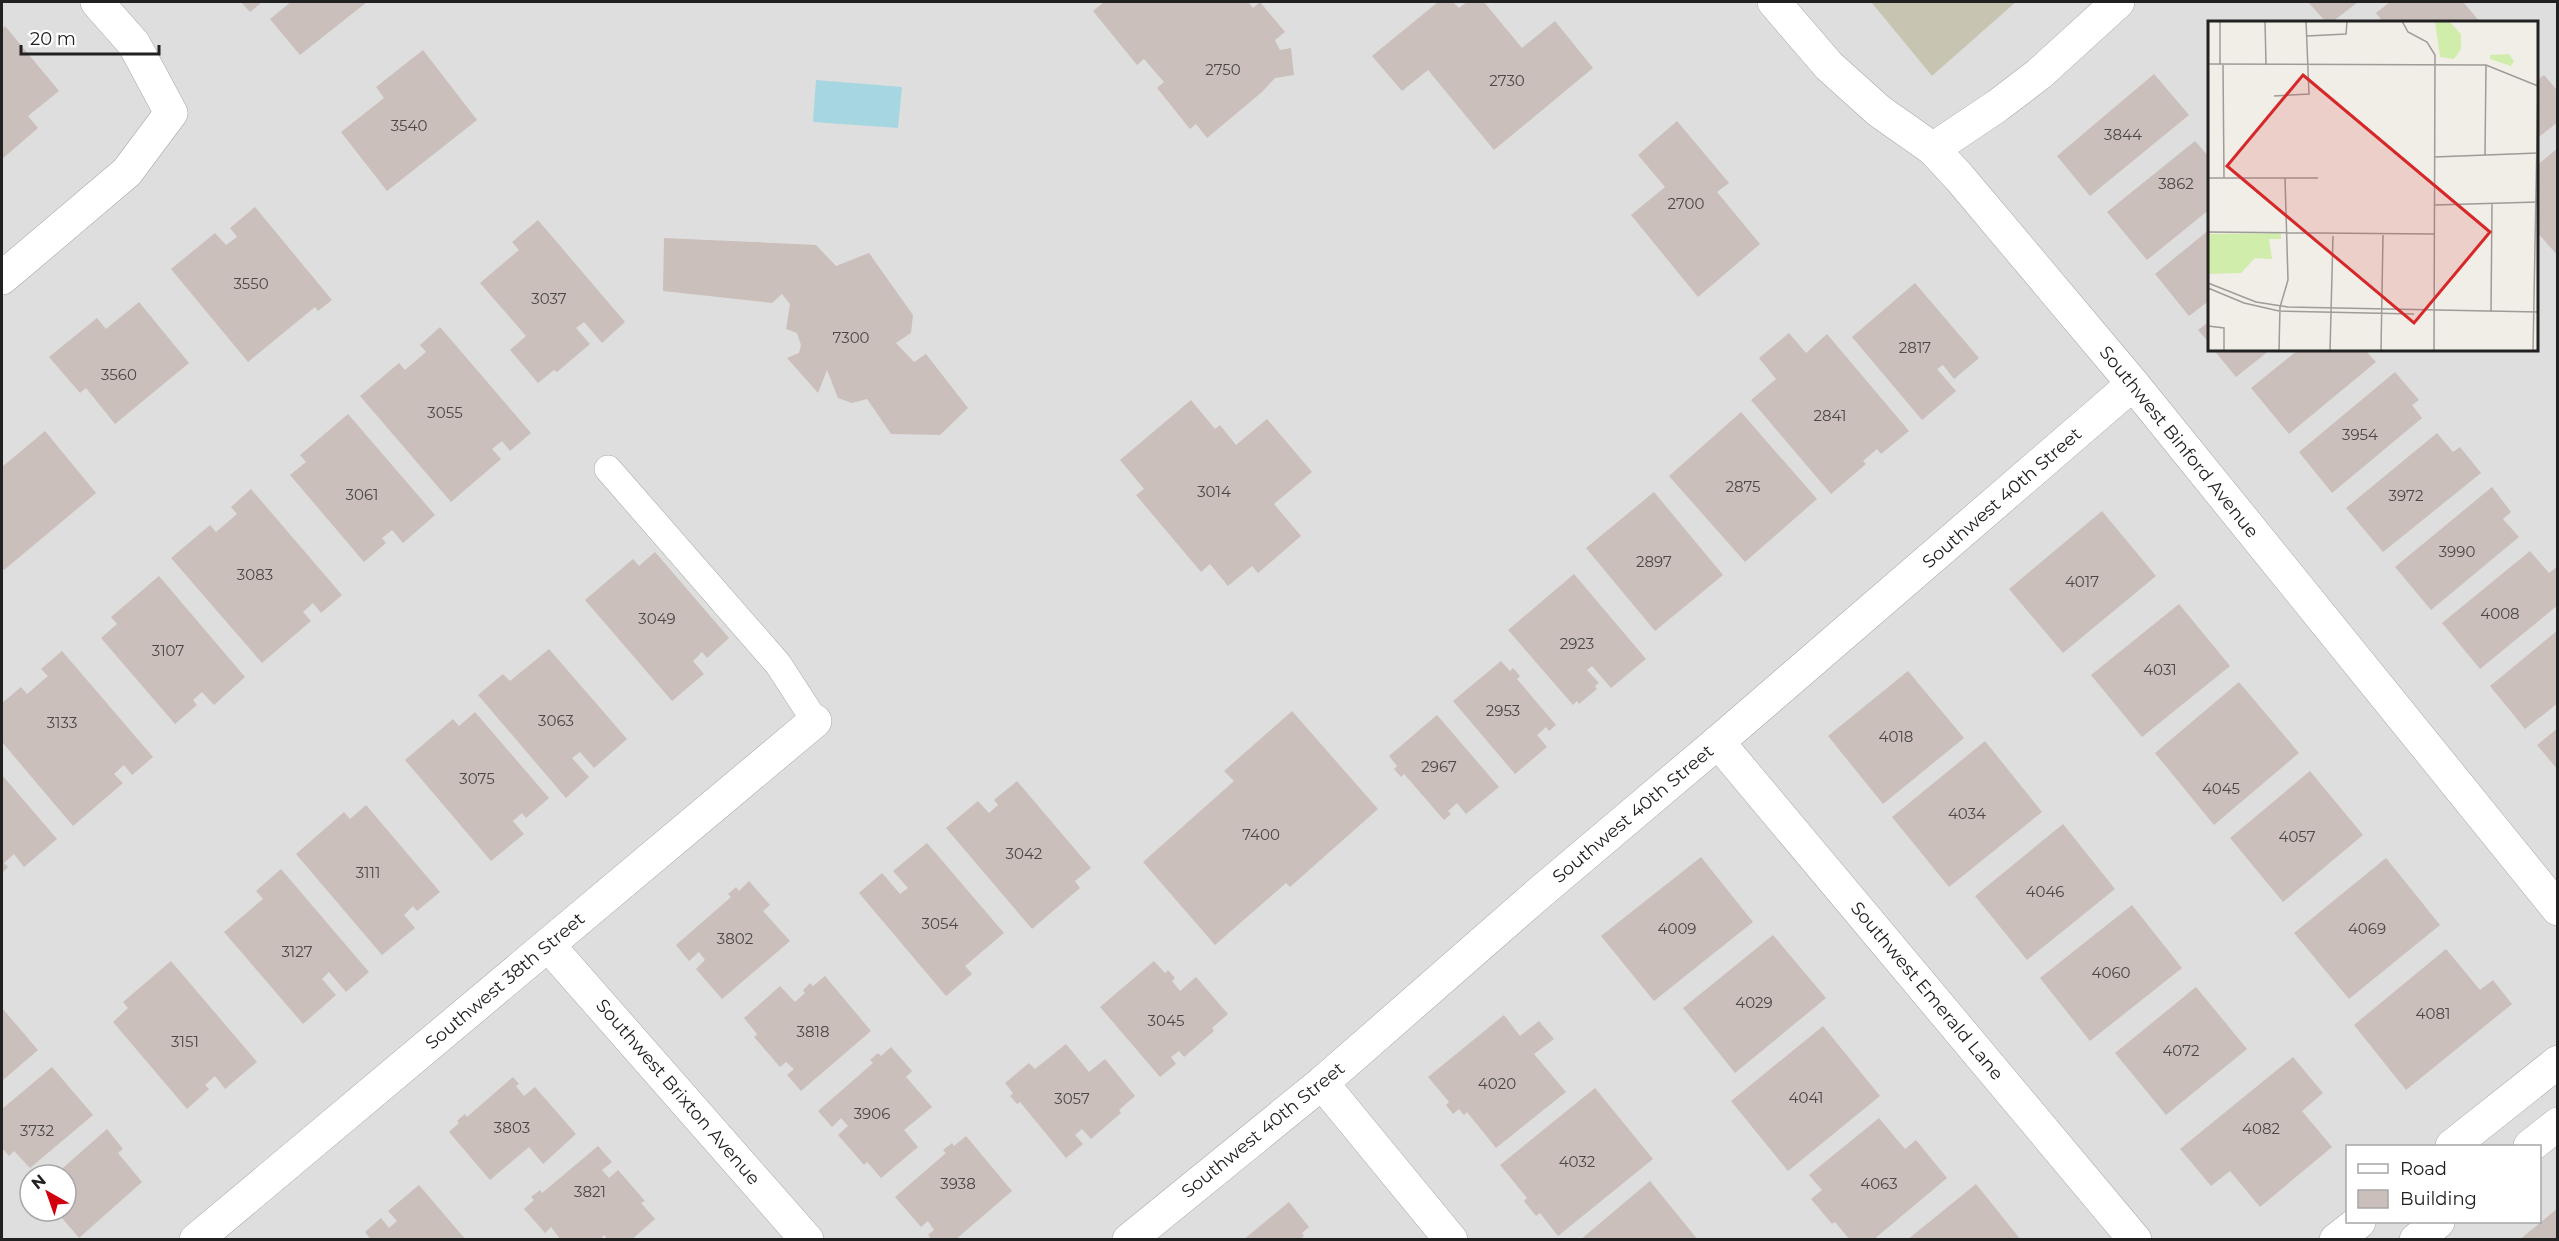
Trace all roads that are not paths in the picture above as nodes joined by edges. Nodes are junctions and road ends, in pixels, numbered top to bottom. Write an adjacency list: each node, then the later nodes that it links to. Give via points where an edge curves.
1 (98, 2): 5 (street, via 134,44 171,113 127,172)
2 (1774, 2): 4 (street, Southwest Binford Avenue, via 1829,66 1879,111)
3 (2118, 2): 4 (street, via 2039,74)
4 (1933, 149): 6 (street, Southwest Binford Avenue)
5 (2, 278)
6 (2133, 384): 9 (street, Southwest 40th Street); 10 (street, Southwest Binford Avenue)
7 (608, 469): 8 (lane, via 778,664)
8 (815, 722): 11 (street, Southwest 38th Street)
9 (1718, 742): 13 (street, Southwest 40th Street); 23 (street, Southwest Emerald Lane)
10 (2558, 909)
11 (548, 945): 19 (street, Southwest 38th Street); 20 (street, Southwest Brixton Avenue)
12 (2558, 1062): 15 (street)
13 (1322, 1083): 21 (street, Southwest 40th Street); 22 (street)
14 (2558, 1124): 16 (street)
15 (2453, 1145)
16 (2531, 1145)
17 (2356, 1223): 24 (street)
18 (2436, 1223): 25 (street)
19 (196, 1239)
20 (807, 1239)
21 (1129, 1239)
22 (1450, 1239)
23 (2136, 1239)
24 (2336, 1239)
25 (2416, 1239)

